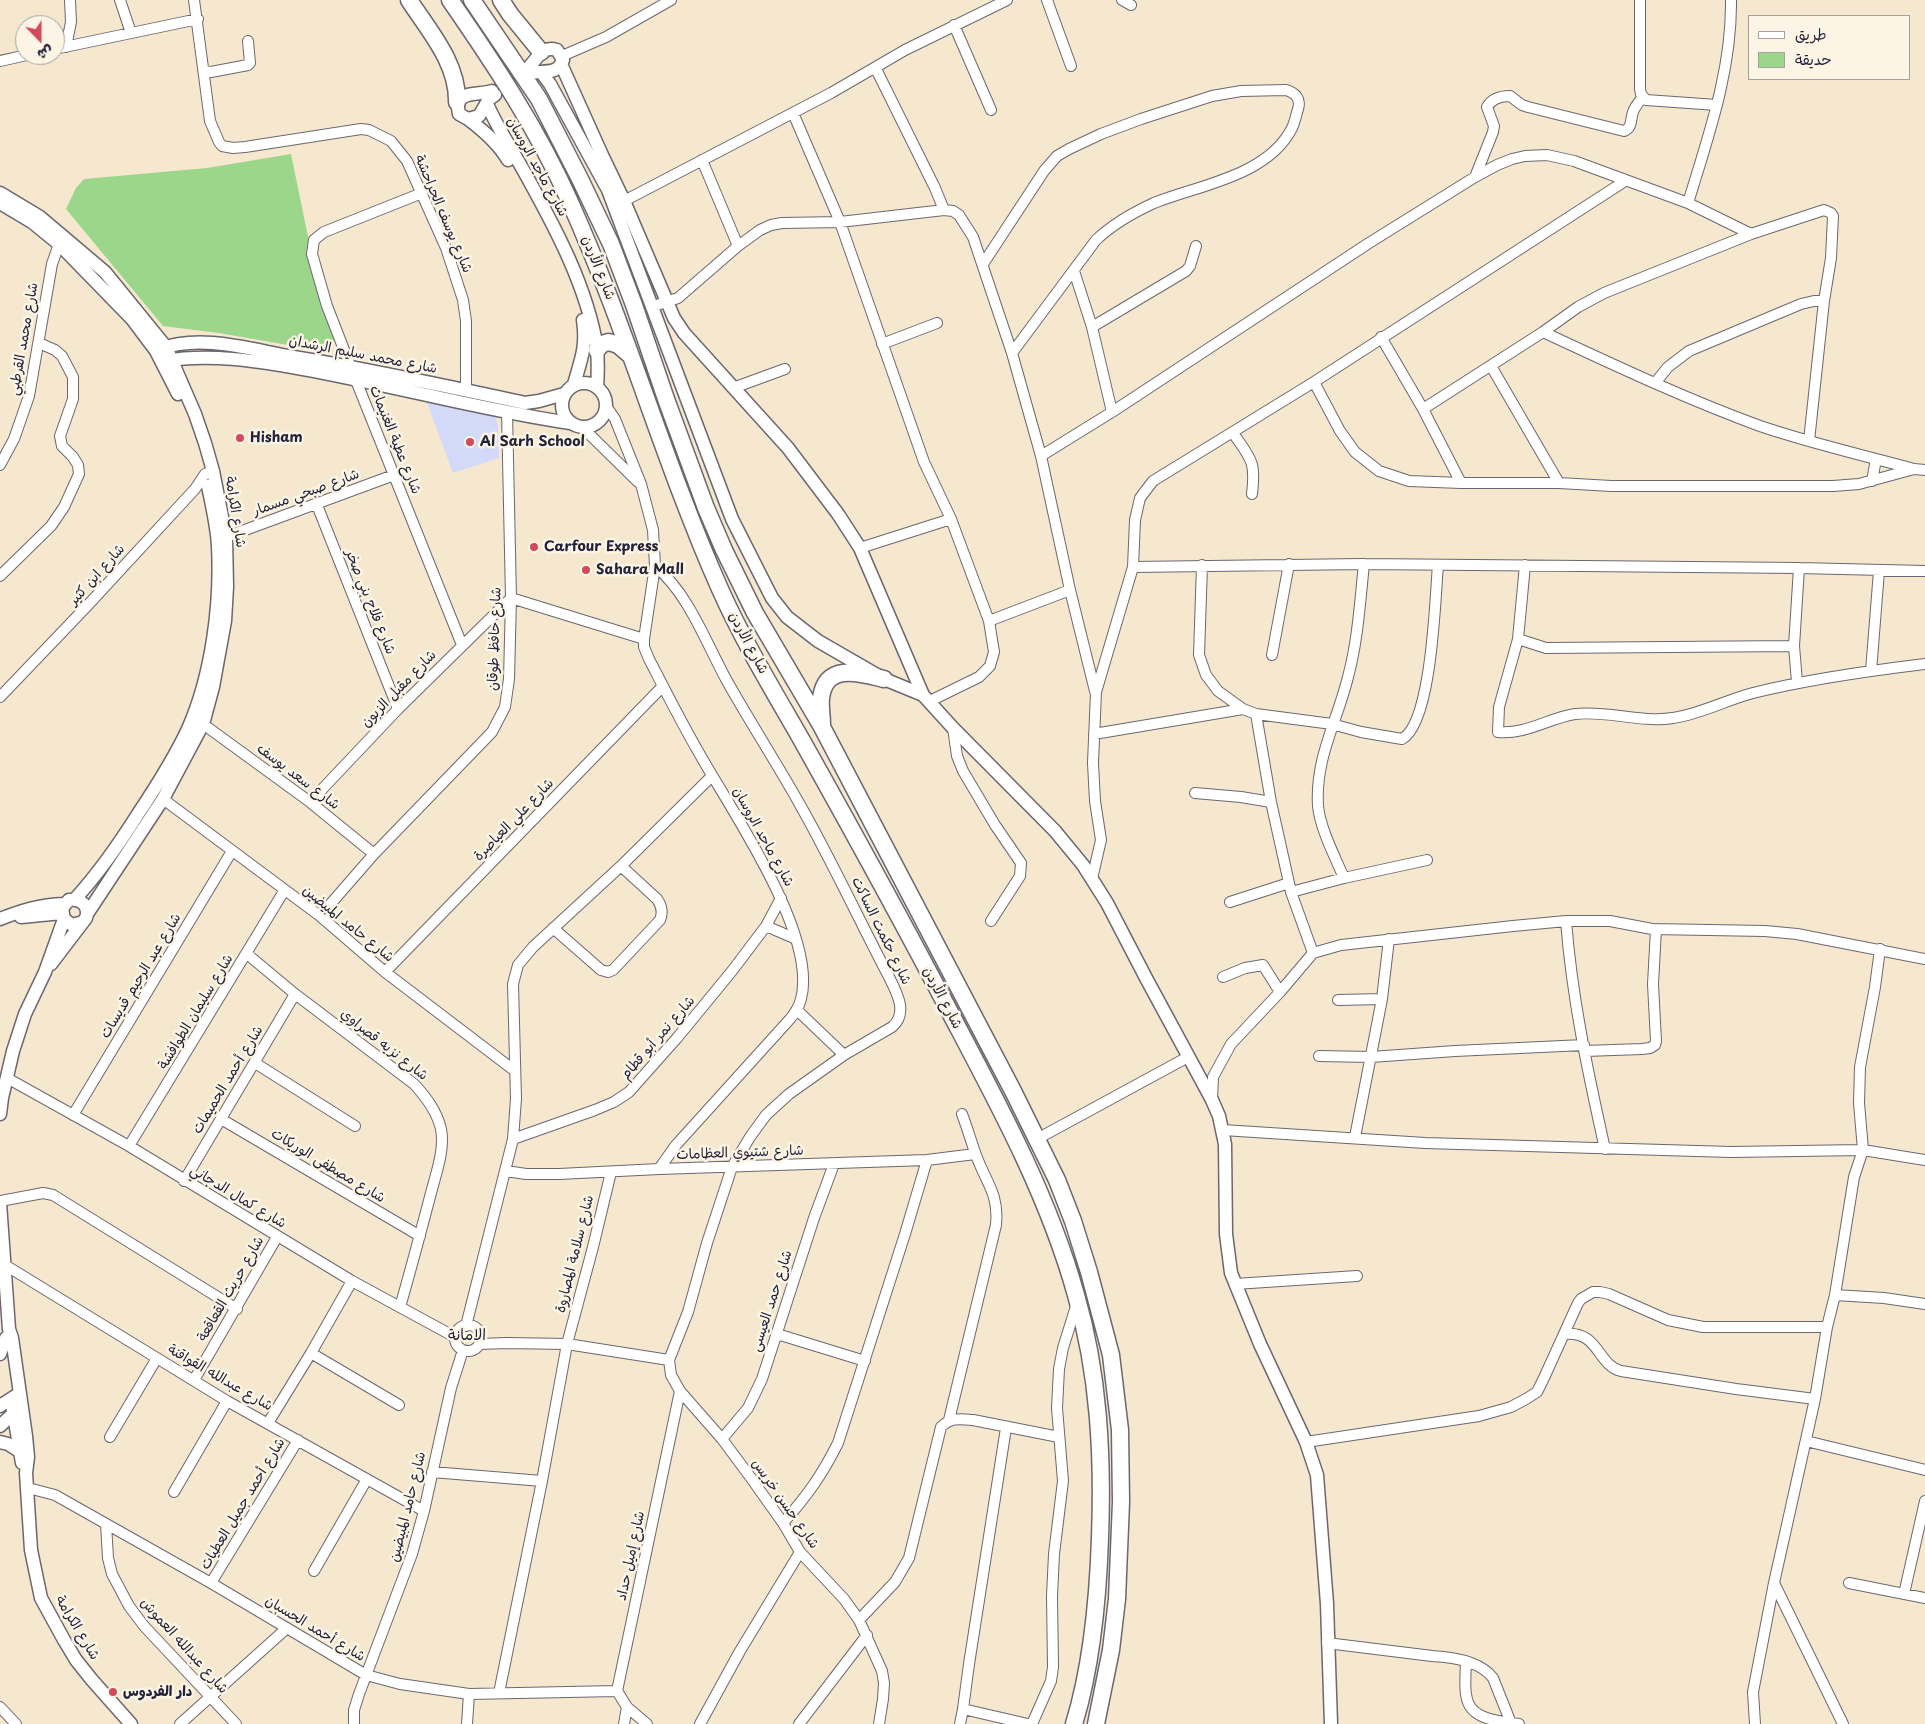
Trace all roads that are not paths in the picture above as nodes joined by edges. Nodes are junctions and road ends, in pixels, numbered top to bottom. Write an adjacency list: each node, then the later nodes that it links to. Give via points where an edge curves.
1 (70, 0): 17 (street, via 71,22)
2 (120, 0): 15 (street)
3 (194, 0): 13 (street)
4 (409, 0): 28 (highway, via 447,59 456,82)
5 (450, 0): 64 (highway, شارع الأردن, via 497,68 538,137 573,208)
6 (472, 0): 131 (highway, شارع الأردن, via 538,99 580,179 611,244 724,550 755,613)
7 (501, 0): 18 (highway)
8 (671, 0): 20 (street)
9 (1006, 0): 14 (street)
10 (1047, 0): 22 (street)
11 (1640, 0): 27 (street, via 1640,88)
12 (1731, 0): 29 (street, via 1726,63)
13 (198, 19): 15 (street); 24 (street)
14 (954, 25): 23 (street); 30 (street)
15 (131, 33): 17 (street)
16 (248, 41): 24 (street, via 248,65)
17 (66, 47)
18 (541, 52): 20 (street, via 552,48 557,50); 25 (street)
19 (15, 58): 21 (street)
20 (562, 60): 25 (street, via 552,72); 38 (street)
21 (0, 61)
22 (1071, 66)
23 (876, 69): 31 (street); 41 (street)
24 (204, 71): 37 (street, شارع يوسف الحراحشة, via 210,121 222,146 233,148 369,130 399,149)
25 (533, 71): 51 (street, via 550,84 608,190)
26 (492, 96): 28 (street, via 469,94); 32 (street, via 479,116); 60 (street, شارع ماجد الروسان, via 496,125 535,192 580,285)
27 (1643, 97): 29 (street, via 1646,100); 34 (street, via 1633,111 1628,130 1624,131 1528,107 1510,96 1496,98 1488,107 1494,126)
28 (457, 102): 32 (street, شارع ماجد الروسان, via 459,114)
29 (1717, 105): 40 (street)
30 (991, 110)
31 (793, 113): 33 (street); 42 (street)
32 (468, 119): 71 (street, شارع ماجد الروسان, via 501,148 521,181 570,282 586,338)
33 (702, 160): 38 (street); 45 (street)
34 (1476, 177): 35 (street, via 1512,160 1547,155 1574,161); 79 (street, via 1369,243)
35 (1625, 181): 40 (street); 56 (street)
36 (0, 193): 54 (street, شارع الكرامة, via 40,217 105,272)
37 (422, 194): 67 (street, شارع عطية الغنيمات, via 324,232 314,240 312,254 324,296); 74 (street, شارع يوسف الحراحشة, via 446,248 463,300)
38 (624, 201): 50 (street)
39 (0, 203): 44 (street, شارع الكرامة, via 32,222)
40 (1688, 203): 43 (street)
41 (944, 210): 42 (street); 47 (street, via 953,211 966,224)
42 (840, 222): 45 (street, via 771,225); 59 (street)
43 (1751, 234): 49 (street, via 1824,210 1831,213 1831,258); 55 (street, via 1604,293)
44 (59, 244): 57 (street, شارع محمد القرطبي, via 52,264); 62 (street, شارع الكرامة)
45 (738, 246): 50 (street, via 678,298)
46 (1196, 246): 53 (street, via 1186,271)
47 (983, 264): 48 (street, via 1044,171 1057,156 1069,149 1141,119 1212,96 1241,91 1286,90 1298,96 1300,104 1292,128 1262,160 1236,175 1127,216 1096,240); 61 (street)
48 (1074, 271): 53 (street); 61 (street)
49 (1824, 301): 70 (street, via 1801,304 1689,351 1668,367); 82 (street)
50 (666, 302): 51 (street); 73 (street, via 684,333)
51 (651, 307): 120 (street, via 732,519 772,598 787,617 818,641)
52 (937, 323): 59 (street)
53 (1092, 327): 79 (street)
54 (153, 330): 58 (street); 62 (street, شارع الكرامة)
55 (1543, 332): 65 (street); 70 (street)
56 (1381, 337): 69 (street); 77 (street)
57 (39, 344): 85 (street, شارع محمد القرطبي, via 24,415); 109 (street, via 62,356 74,377 73,399 60,436 62,446 78,465 79,474 51,526)
58 (190, 344): 62 (street, شارع محمد سليم الرشدان); 67 (street, شارع محمد سليم الرشدان, via 218,344)
59 (882, 344): 96 (street, via 924,462)
60 (597, 350): 64 (highway, via 609,342); 72 (street, شارع ماجد الروسان)
61 (1012, 353): 83 (street)
62 (164, 355): 63 (street, شارع محمد سليم الرشدان); 68 (street, شارع الكرامة); 88 (street, شارع الكرامة)
63 (208, 357): 67 (street, شارع محمد سليم الرشدان); 68 (street, via 191,366)
64 (632, 357): 210 (highway, شارع الأردن, via 681,497 721,592 997,1101 1034,1180)
65 (1491, 366): 77 (street); 91 (street)
66 (785, 369): 73 (street)
67 (352, 372): 74 (street, شارع محمد سليم الرشدان); 78 (street, شارع محمد سليم الرشدان); 89 (street, شارع عطية الغنيمات)
68 (182, 381): 88 (street, شارع الكرامة, via 195,414)
69 (1314, 382): 81 (street); 93 (street, via 1340,432 1368,464 1408,481)
70 (1655, 383): 82 (street, via 1744,420)
71 (574, 384): 72 (street, via 590,383); 75 (street)
72 (598, 387): 76 (street, via 606,399)
73 (733, 388): 98 (street, via 814,480)
74 (466, 390): 75 (street, شارع محمد سليم الرشدان, via 525,402)
75 (564, 394): 80 (street, via 564,417)
76 (606, 406): 80 (street, via 596,424); 92 (street, شارع ماجد الروسان, via 615,419)
77 (1423, 409): 93 (street)
78 (507, 412): 80 (street, شارع محمد سليم الرشدان); 111 (street, شارع حافظ طوقان)
79 (1112, 412): 83 (street)
80 (576, 425): 92 (street)
81 (1233, 433): 94 (street, via 1253,465); 105 (street, via 1153,481 1145,490 1135,520)
82 (1810, 441): 84 (street)
83 (1041, 456): 110 (street)
84 (1876, 459): 86 (street); 90 (street)
85 (0, 464)
86 (1914, 469): 87 (street); 90 (street)
87 (1925, 470)
88 (209, 472): 97 (street, شارع الكرامة); 124 (street, شارع ابن كثير); 149 (street, شارع الكرامة, via 218,546 218,585 202,690 188,728 155,788 108,860)
89 (394, 475): 95 (street, شارع صبحي مسمار); 115 (street, شارع عطية الغنيمات)
90 (1872, 481): 91 (street, via 1847,486 1788,487)
91 (1559, 483): 93 (street)
92 (641, 484): 104 (street, شارع ماجد الروسان, via 653,530)
93 (1461, 484)
94 (1252, 494)
95 (317, 504): 97 (street, شارع صبحي مسمار); 126 (street, شارع فلاح بني صخر)
96 (951, 519): 98 (street); 112 (street)
97 (226, 537): 129 (street, شارع الكرامة, via 225,621)
98 (860, 548): 125 (street)
99 (1289, 564): 100 (street); 101 (street); 117 (street)
100 (1364, 564): 102 (street); 130 (street, via 1353,656)
101 (1202, 565): 105 (street); 127 (street, via 1201,664 1211,684)
102 (1438, 565): 103 (street); 130 (street, via 1423,702 1410,732 1402,739)
103 (1525, 565): 106 (street); 114 (street)
104 (655, 566): 113 (street, شارع ماجد الروسان); 173 (street, شارع حكمت الساكت, via 679,591 727,682 799,802 896,992 901,1011 898,1023)
105 (1133, 567): 123 (street)
106 (1799, 568): 107 (street); 116 (street)
107 (1880, 571): 108 (street); 119 (street)
108 (1925, 571)
109 (0, 576)
110 (1070, 590): 112 (street); 123 (street)
111 (511, 598): 113 (street); 115 (street, شارع مقبل الزبون); 140 (street, شارع حافظ طوقان, via 510,679 505,708 499,720 492,732)
112 (989, 620): 125 (street, via 994,652 990,666 979,677)
113 (644, 639): 122 (street, شارع ماجد الروسان, via 644,647)
114 (1518, 639): 116 (street, via 1546,648); 121 (street, via 1499,707 1498,732 1522,730 1573,714 1675,718)
115 (462, 645): 126 (street, شارع مقبل الزبون)
116 (1794, 646): 121 (street)
117 (1272, 655)
118 (1925, 664): 119 (street)
119 (1871, 671): 121 (street)
120 (884, 679): 125 (street); 131 (highway, via 855,671 830,678 821,698)
121 (1797, 682)
122 (663, 686): 134 (street, شارع ماجد الروسان); 165 (street, شارع علي العياصرة)
123 (1096, 692): 133 (street)
124 (0, 697)
125 (926, 698): 132 (street)
126 (398, 709): 137 (street, شارع مقبل الزبون)
127 (1243, 709): 128 (street); 133 (street)
128 (1256, 714): 130 (street); 138 (street)
129 (203, 724): 136 (street, شارع الكرامة); 137 (street, شارع سعد يوسف)
130 (1332, 724): 144 (street, via 1322,761 1318,808)
131 (822, 727): 189 (highway, شارع الأردن)
132 (953, 728): 143 (street, via 1055,831); 153 (street, via 963,771 1021,866 1020,876)
133 (1094, 734): 143 (street, via 1094,782 1101,840)
134 (712, 776): 142 (street); 147 (street, شارع ماجد الروسان)
135 (1195, 793): 138 (street)
136 (163, 799): 139 (street, شارع حامد المبيضين); 151 (street, شارع الكرامة)
137 (310, 802): 140 (street, شارع سعد يوسف)
138 (1271, 802): 145 (street)
139 (232, 850): 146 (street, شارع حامد المبيضين); 183 (street, شارع عبد الرحيم قديسات)
140 (374, 854): 150 (street, شارع حافظ طوقان)
141 (1427, 860): 144 (street)
142 (621, 866): 156 (street); 156 (street, via 657,899 662,912 660,920 614,970 601,970)
143 (1092, 878): 175 (street)
144 (1344, 878): 145 (street)
145 (1290, 887): 148 (street); 161 (street)
146 (284, 891): 150 (street, شارع حامد المبيضين); 162 (street, شارع سليمان الطوافشة)
147 (781, 898): 155 (street, شارع نمر أبو قطام); 158 (street, شارع ماجد الروسان)
148 (1230, 902)
149 (66, 909): 151 (street, via 72,925); 151 (street, via 85,904); 152 (street, via 44,905); 164 (street, شارع الكرامة)
150 (320, 916): 165 (street, شارع حامد المبيضين)
151 (85, 918): 164 (street, شارع الكرامة)
152 (1, 919)
153 (991, 921)
154 (1566, 921): 157 (street, via 1610,921); 159 (street); 172 (street, via 1569,966)
155 (766, 926): 158 (street); 188 (street, شارع نمر أبو قطام, via 682,1032 629,1092 595,1110)
156 (553, 928): 178 (street, via 522,958 514,973)
157 (1656, 929): 160 (street, via 1765,931); 172 (street, via 1652,984 1655,1045 1642,1049)
158 (796, 939): 171 (street, شارع ماجد الروسان, via 802,985)
159 (1389, 939): 161 (street, via 1341,945); 169 (street)
160 (1880, 949): 163 (street); 192 (street, via 1860,1067)
161 (1313, 953): 167 (street)
162 (247, 954): 168 (street, شارع نزيه قصراوي); 190 (street, شارع سليمان الطوافشة)
163 (1925, 959)
164 (45, 972): 179 (street, شارع الكرامة, via 25,1014)
165 (385, 972): 178 (street, شارع حامد المبيضين)
166 (1222, 978): 167 (street, via 1245,968 1263,965)
167 (1280, 992): 180 (street, via 1231,1044 1213,1077)
168 (295, 994): 177 (street, شارع أحمد الحميمات); 203 (street, شارع نزيه قصراوي, via 428,1098 441,1135 440,1156)
169 (1382, 999): 170 (street); 176 (street)
170 (1338, 1000)
171 (797, 1010): 173 (street); 198 (street, via 676,1145)
172 (1584, 1048): 176 (street); 191 (street)
173 (844, 1055): 197 (street, شارع حكمت الساكت, via 789,1094 766,1115)
174 (1319, 1056): 176 (street)
175 (1188, 1057): 180 (street); 189 (street)
176 (1371, 1057): 187 (street)
177 (255, 1063): 184 (street, شارع أحمد الحميمات); 185 (street)
178 (515, 1071): 188 (street)
179 (7, 1078): 181 (street, شارع الكرامة); 183 (street, شارع كمال الدجاني)
180 (1212, 1100): 186 (street)
181 (0, 1114)
182 (962, 1114): 193 (street)
183 (73, 1115): 190 (street, شارع كمال الدجاني)
184 (221, 1120): 201 (street, شارع أحمد الحميمات); 203 (street, شارع مصطفى الوريكات)
185 (355, 1126)
186 (1223, 1130): 187 (street); 208 (street, via 1226,1234)
187 (1355, 1137): 191 (street, via 1425,1143)
188 (513, 1139): 199 (street)
189 (1037, 1139): 295 (highway, شارع الأردن, via 1057,1180 1089,1272 1111,1355 1120,1420 1117,1600)
190 (129, 1146): 201 (street, شارع كمال الدجاني)
191 (1605, 1149): 192 (street, via 1730,1152)
192 (1863, 1150): 195 (street); 209 (street, via 1854,1177)
193 (975, 1154): 194 (street, شارع شتيوي العظامات); 236 (street, via 997,1204 996,1225)
194 (927, 1160): 196 (street, شارع شتيوي العظامات); 227 (street)
195 (1925, 1160)
196 (834, 1164): 197 (street, شارع شتيوي العظامات); 217 (street, شارع حمد العيسى)
197 (732, 1167): 198 (street, شارع شتيوي العظامات); 226 (street, شارع حكمت الساكت, via 688,1312)
198 (659, 1169): 200 (street, شارع شتيوي العظامات)
199 (506, 1171): 200 (street, شارع شتيوي العظامات, via 538,1175); 214 (street)
200 (611, 1172): 221 (street, شارع سلامة المصاروة)
201 (184, 1181): 204 (street, شارع كمال الدجاني)
202 (0, 1202): 205 (street, شارع الكرامة); 213 (street, via 44,1193 53,1195)
203 (420, 1236): 212 (street, شارع نزيه قصراوي)
204 (277, 1237): 207 (street, شارع كمال الدجاني); 213 (street, شارع حريث القعاقعة)
205 (5, 1265): 216 (street, شارع الكرامة); 225 (street, شارع عبدالله القواقنة)
206 (1356, 1276): 208 (street)
207 (352, 1281): 212 (street, شارع كمال الدجاني); 223 (street)
208 (1235, 1284): 246 (street)
209 (1835, 1295): 211 (street); 215 (street)
210 (1078, 1300): 241 (street, via 1059,1369); 294 (highway, شارع الأردن, via 1096,1398 1102,1493 1096,1599)
211 (1925, 1304)
212 (400, 1307): 219 (street, شارع كمال الدجاني)
213 (236, 1309): 228 (street, شارع حريث القعاقعة)
214 (466, 1326): 219 (street); 220 (street, via 473,1327)
215 (1828, 1328): 218 (street, via 1703,1327 1668,1320 1609,1294 1593,1292 1581,1299); 231 (street)
216 (8, 1334): 224 (street); 230 (street, شارع الكرامة, via 12,1338)
217 (777, 1334): 227 (street); 242 (street, شارع حمد العيسى, via 748,1408)
218 (1564, 1334): 231 (street, via 1576,1334 1587,1339 1615,1370); 246 (street, via 1537,1392 1511,1407 1479,1416)
219 (455, 1338): 222 (street)
220 (480, 1339): 221 (street); 222 (street, via 472,1350)
221 (567, 1344): 226 (street); 252 (street, شارع سلامة المصاروة)
222 (463, 1350): 250 (street, شارع حامد المبيضين)
223 (311, 1353): 233 (street); 237 (street)
224 (0, 1354)
225 (157, 1358): 228 (street, شارع عبدالله القواقنة); 240 (street)
226 (669, 1360): 229 (street, شارع حسن خريس, via 671,1375)
227 (864, 1361): 257 (street, via 847,1418 826,1469)
228 (194, 1380): 232 (street, شارع عبدالله القواقنة)
229 (680, 1391): 242 (street, شارع حسن خريس); 272 (street, شارع إميل حداد)
230 (15, 1396): 234 (street); 235 (street, شارع الكرامة)
231 (1815, 1398): 244 (street)
232 (227, 1401): 237 (street, شارع عبدالله القواقنة); 254 (street)
233 (399, 1405)
234 (0, 1406)
235 (17, 1410): 238 (street); 247 (street, شارع الكرامة); 249 (street, شارع الكرامة, via 26,1436)
236 (949, 1420): 239 (street, via 959,1418); 266 (street, via 941,1427 910,1558 895,1582)
237 (268, 1423): 243 (street, شارع عبدالله القواقنة)
238 (0, 1426)
239 (1006, 1428): 241 (street); 278 (street)
240 (110, 1437)
241 (1059, 1438): 293 (street, via 1064,1481 1054,1554 1053,1667 1051,1681)
242 (722, 1439): 257 (street, شارع حسن خريس)
243 (298, 1440): 251 (street, شارع عبدالله القواقنة); 261 (street, شارع أحمد جميل العطيات)
244 (1806, 1441): 248 (street); 262 (street)
245 (0, 1442): 247 (street)
246 (1306, 1442): 269 (street, via 1319,1488)
247 (19, 1451): 249 (street, شارع الكرامة)
248 (1925, 1470)
249 (26, 1472): 253 (street, شارع الكرامة)
250 (432, 1472): 252 (street); 256 (street, شارع حامد المبيضين)
251 (367, 1478): 256 (street, شارع عبدالله القواقنة); 260 (street)
252 (542, 1481): 273 (street, شارع سلامة المصاروة)
253 (28, 1488): 258 (street, شارع أحمد الحسبان, via 55,1495); 281 (street, شارع الكرامة, via 31,1550 41,1598 76,1660)
254 (174, 1492)
255 (1925, 1501): 264 (street)
256 (424, 1510): 271 (street, شارع حامد المبيضين, via 408,1568)
257 (783, 1523): 259 (street, شارع حسن خريس)
258 (106, 1524): 261 (street, شارع أحمد الحسبان); 275 (street, شارع عبدالله العموش, via 108,1558 119,1590 144,1626)
259 (800, 1552): 266 (street, شارع حسن خريس); 288 (street)
260 (314, 1571)
261 (211, 1583): 267 (street, شارع أحمد الحسبان)
262 (1774, 1583): 297 (street, via 1753,1692); 298 (street)
263 (1849, 1584): 264 (street)
264 (1904, 1594): 265 (street)
265 (1925, 1598)
266 (858, 1620): 268 (street, شارع حسن خريس)
267 (287, 1628): 271 (street, شارع أحمد الحسبان); 275 (street)
268 (867, 1635): 289 (street); 290 (street, شارع حسن خريس, via 884,1683)
269 (1328, 1643): 270 (street, via 1448,1656); 296 (street)
270 (1466, 1662): 279 (street, via 1491,1675); 279 (street, via 1465,1695 1470,1706 1482,1716)
271 (366, 1675): 274 (street, شارع أحمد الحسبان, via 400,1684); 284 (street, شارع حامد المبيضين, via 354,1710)
272 (617, 1691): 273 (street, شارع أحمد الحسبان); 277 (street)
273 (499, 1693): 274 (street, شارع أحمد الحسبان)
274 (470, 1694): 285 (street)
275 (210, 1697): 282 (street); 283 (street, شارع عبدالله العموش)
276 (0, 1707): 280 (street)
277 (627, 1707): 286 (street); 287 (street)
278 (964, 1709): 291 (street); 292 (street)
279 (1515, 1723)
280 (16, 1724)
281 (130, 1724)
282 (180, 1724)
283 (236, 1724)
284 (354, 1724)
285 (467, 1724)
286 (624, 1724)
287 (646, 1724)
288 (700, 1724)
289 (799, 1724)
290 (879, 1724)
291 (960, 1724)
292 (1028, 1724)
293 (1032, 1724)
294 (1074, 1724)
295 (1096, 1724)
296 (1331, 1724)
297 (1755, 1724)
298 (1843, 1724)

